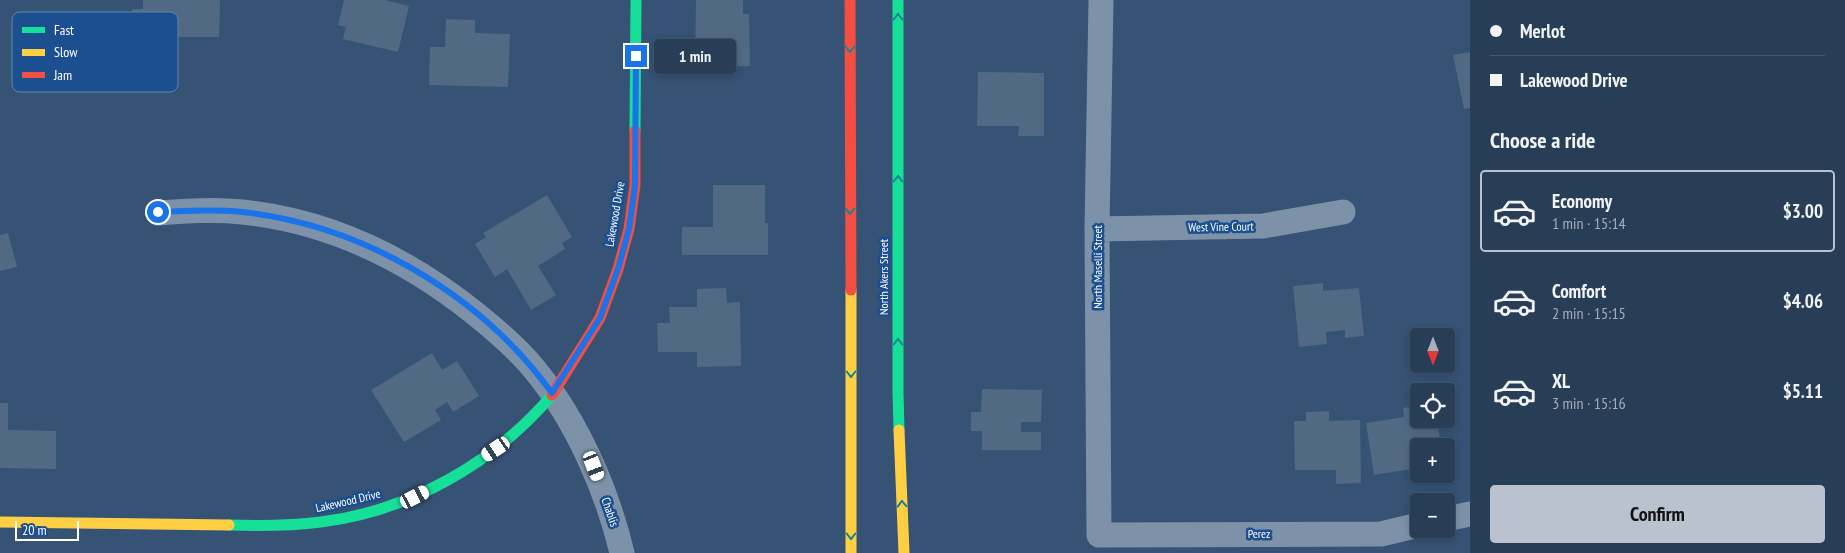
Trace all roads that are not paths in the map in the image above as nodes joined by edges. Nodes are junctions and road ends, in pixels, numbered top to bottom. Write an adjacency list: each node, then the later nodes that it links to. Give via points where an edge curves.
1 (636, 0): 8 (main road, Lakewood Drive, via 636,158 629,229 600,318)
2 (850, 0): 16 (main road, one-way to 16)
3 (898, 0): 17 (main road, North Akers Street, one-way to 3, via 898,392)
4 (1101, 0): 7 (street, North Maselli Street)
5 (158, 212): 8 (street, Chablis, via 202,210 280,218 375,249 414,269 495,329 535,369)
6 (1343, 212): 7 (street, West Vine Court, via 1263,226)
7 (1097, 229): 13 (street, North Maselli Street)
8 (552, 393): 11 (main road, Lakewood Drive, via 536,413 496,449 452,478 415,497 367,513 322,522 276,526); 15 (street, Chablis, via 594,466)
9 (1470, 514): 10 (street)
10 (1455, 517)
11 (0, 522)
12 (1410, 530): 14 (street, Perez)
13 (1099, 535): 14 (street, Perez)
14 (1381, 544)
15 (622, 553)
16 (851, 553)
17 (904, 553)

